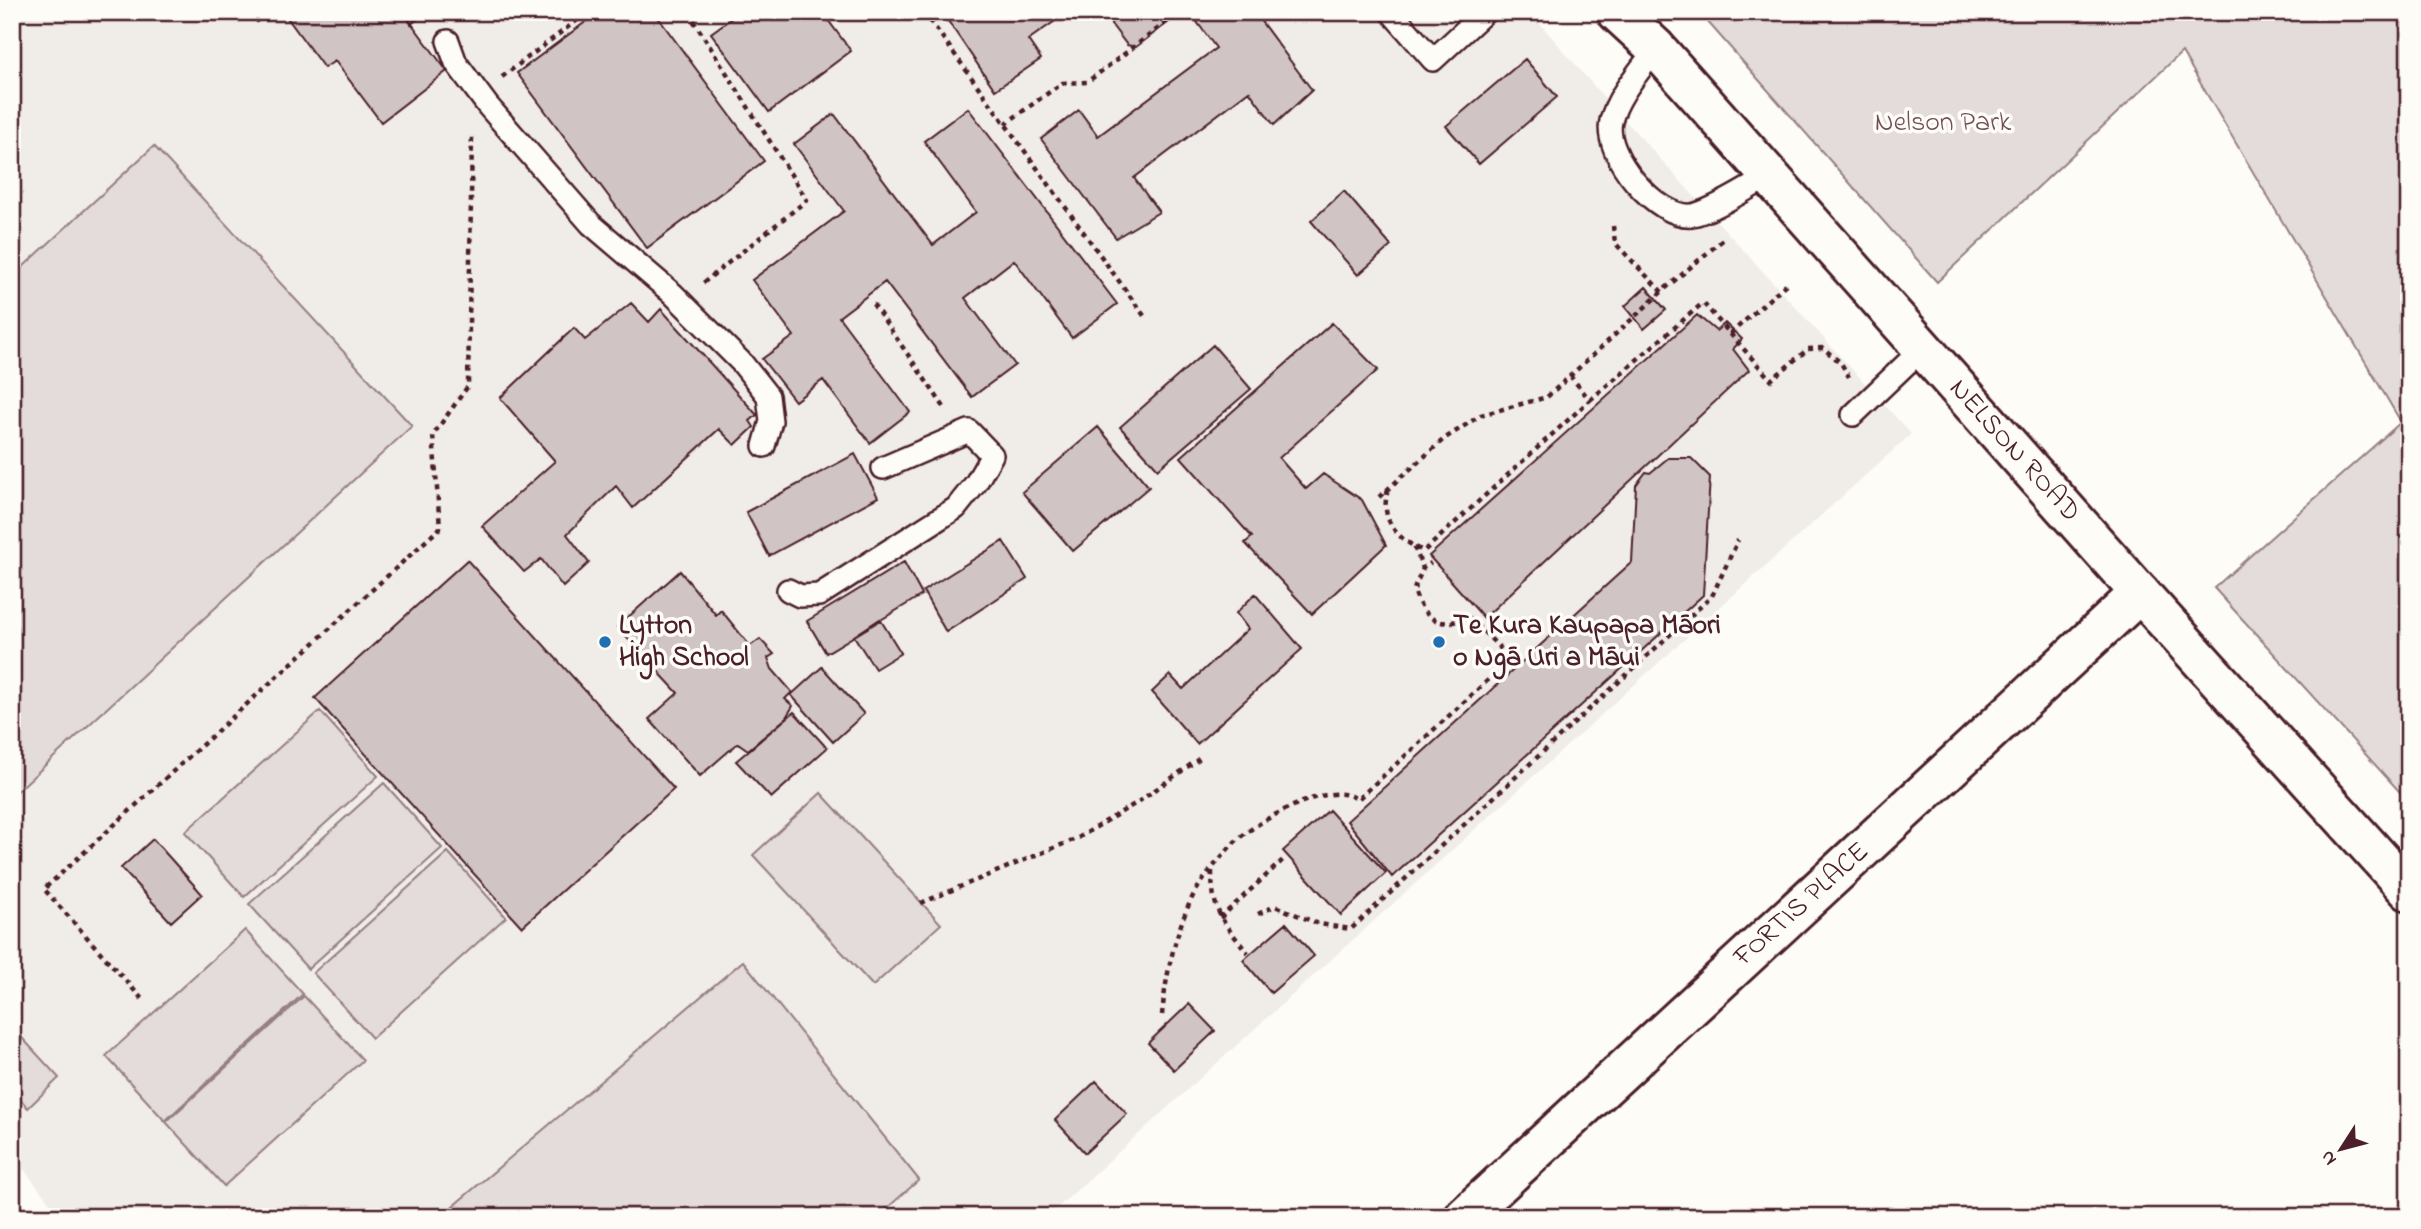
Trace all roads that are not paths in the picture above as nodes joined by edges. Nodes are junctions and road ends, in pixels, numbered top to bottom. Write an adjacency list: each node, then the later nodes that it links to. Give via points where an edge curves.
1 (1391, 12): 2 (lane, via 1433,60)
2 (1485, 12)
3 (1617, 12): 5 (street, NELSON ROAD)
4 (448, 41): 9 (lane, via 456,63 476,89 592,224 681,301 768,396 771,421)
5 (1656, 48): 6 (street, NELSON ROAD); 6 (lane, via 1622,95 1610,124 1615,152 1635,183 1662,207 1691,215)
6 (1769, 176): 7 (street, NELSON ROAD)
7 (1923, 348): 8 (lane); 12 (street, NELSON ROAD)
8 (1853, 415)
9 (764, 446)
10 (883, 468): 11 (lane, via 969,431 992,455 956,508 819,595 800,596)
11 (788, 590)
12 (2140, 593): 13 (street, NELSON ROAD); 14 (street, FORTIS PLACE)
13 (2409, 891)
14 (1464, 1217)

